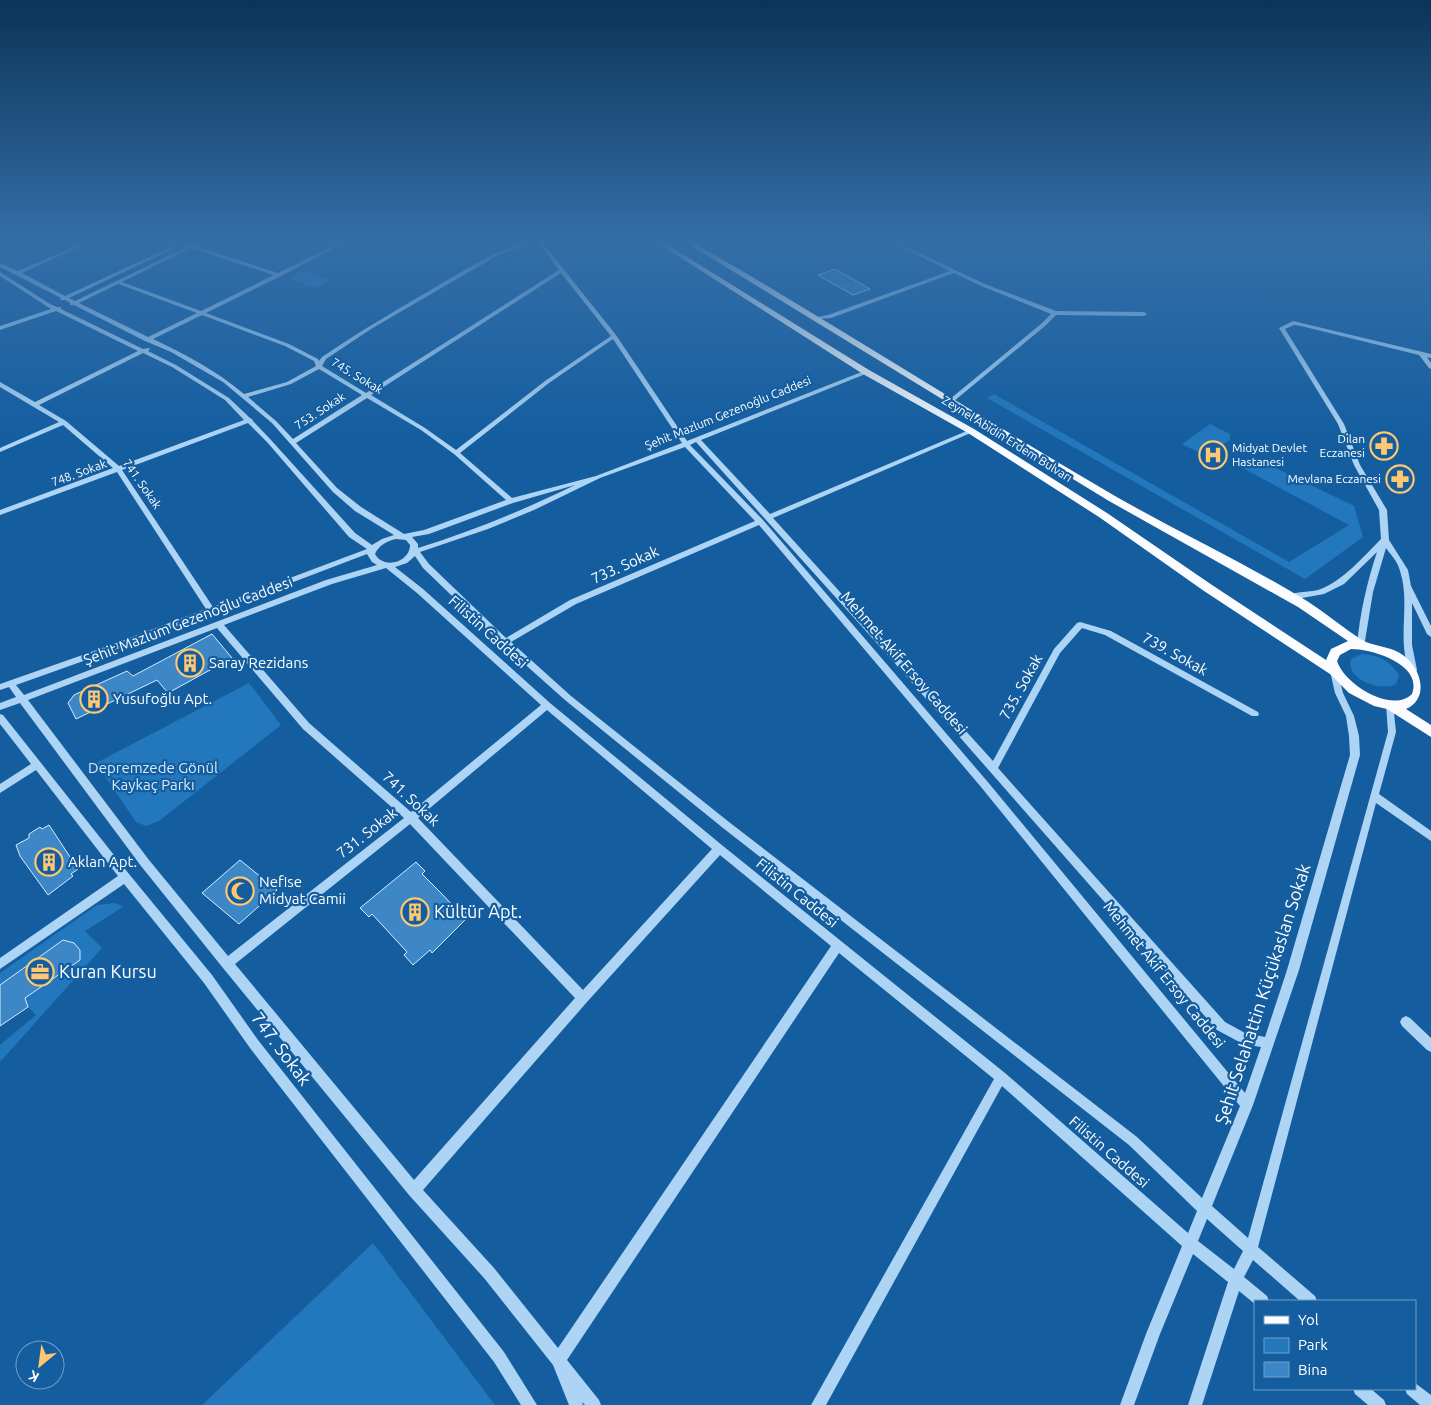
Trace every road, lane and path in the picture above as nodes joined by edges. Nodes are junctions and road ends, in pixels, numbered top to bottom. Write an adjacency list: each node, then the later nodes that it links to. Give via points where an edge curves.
1 (43, 308): 20 (street)
2 (55, 308): 14 (street)
3 (63, 308): 14 (street)
4 (83, 308): 23 (street)
5 (186, 308): 15 (street, 745. Sokak)
6 (212, 308): 15 (street)
7 (405, 308): 28 (street, via 324,358)
8 (503, 308): 32 (street, 753. Sokak)
9 (592, 308): 22 (street, Mehmet Akif Ersoy Caddesi)
10 (763, 308): 30 (main road, Zeynel Abidin Erdem Bulvarı)
11 (801, 308): 18 (main road, Zeynel Abidin Erdem Bulvarı)
12 (855, 308): 18 (street)
13 (1041, 308): 16 (street)
14 (59, 309): 20 (street); 25 (street)
15 (201, 313): 23 (street); 28 (street, 745. Sokak, via 287,345 316,360)
16 (1055, 313): 17 (street); 34 (street)
17 (1144, 314)
18 (819, 318): 34 (main road, Zeynel Abidin Erdem Bulvarı)
19 (0, 319): 20 (street)
20 (16, 322): 21 (street)
21 (0, 328)
22 (614, 336): 41 (street, Mehmet Akif Ersoy Caddesi); 43 (street, via 547,382)
23 (147, 340): 24 (street)
24 (157, 344): 25 (street); 33 (street, via 201,366)
25 (144, 350): 35 (street); 36 (street, via 208,386)
26 (1421, 353): 27 (street); 29 (street); 50 (street, via 1301,324 1282,328 1341,424 1357,465 1383,510)
27 (1431, 356)
28 (319, 367): 32 (street, 745. Sokak); 33 (street, via 289,382)
29 (1431, 367)
30 (866, 372): 38 (main road, Zeynel Abidin Erdem Bulvarı); 39 (street, Şehit Mazlum Gezenoğlu Caddesi)
31 (0, 384): 35 (street, 741. Sokak)
32 (365, 395): 40 (street, 753. Sokak); 43 (street, 745. Sokak, via 423,429)
33 (244, 396): 40 (street)
34 (952, 400): 55 (main road, Zeynel Abidin Erdem Bulvarı, via 1112,499)
35 (36, 404): 37 (street, 741. Sokak)
36 (250, 420): 44 (street, 748. Sokak); 51 (street, via 352,534)
37 (64, 422): 42 (street); 44 (street, 741. Sokak)
38 (971, 431): 48 (street, 733. Sokak); 63 (main road, Zeynel Abidin Erdem Bulvarı, via 1103,515)
39 (696, 440): 41 (street, Şehit Mazlum Gezenoğlu Caddesi); 48 (street)
40 (292, 443): 49 (street, via 335,490 358,509)
41 (686, 444): 45 (street, Şehit Mazlum Gezenoğlu Caddesi); 48 (street, Mehmet Akif Ersoy Caddesi)
42 (0, 450)
43 (456, 453): 46 (street, 745. Sokak)
44 (119, 470): 47 (street, 748. Sokak); 56 (street, 741. Sokak)
45 (598, 477): 46 (street, Şehit Mazlum Gezenoğlu Caddesi); 52 (street, Şehit Mazlum Gezenoğlu Caddesi, via 558,497 447,542)
46 (511, 501): 49 (street, Şehit Mazlum Gezenoğlu Caddesi, via 426,532)
47 (0, 513)
48 (764, 520): 60 (street, 733. Sokak, via 574,602); 74 (street); 89 (street, Mehmet Akif Ersoy Caddesi)
49 (403, 537): 51 (street, via 382,541); 52 (street, via 414,544)
50 (1385, 540): 54 (street, via 1404,570); 55 (street, via 1341,582 1321,592); 61 (street, via 1364,618)
51 (373, 550): 53 (street, via 371,554 375,562); 56 (street, Şehit Mazlum Gezenoğlu Caddesi)
52 (415, 551): 53 (street, via 401,563); 60 (street, Filistin Caddesi, via 426,566)
53 (387, 565): 57 (street, Şehit Mazlum Gezenoğlu Caddesi, via 329,582); 67 (street, Filistin Caddesi)
54 (1405, 581): 59 (street); 62 (street, via 1408,658)
55 (1290, 597): 61 (main road, Zeynel Abidin Erdem Bulvarı)
56 (211, 610): 65 (street, Şehit Mazlum Gezenoğlu Caddesi)
57 (218, 624): 66 (street, Şehit Mazlum Gezenoğlu Caddesi); 77 (street, 741. Sokak, via 306,726)
58 (1080, 625): 70 (street, 739. Sokak, via 1108,633); 74 (street, 735. Sokak, via 1057,651)
59 (1431, 634)
60 (505, 642): 91 (street, Filistin Caddesi, via 568,698 726,825 1133,1141)
61 (1361, 645): 62 (main road, via 1384,650); 63 (main road, via 1340,648 1331,662)
62 (1413, 670): 64 (main road); 68 (main road, via 1420,679 1420,696 1403,705)
63 (1334, 671): 68 (main road, Zeynel Abidin Erdem Bulvarı, via 1362,697); 86 (street, Şehit Selahattin Küçükaslan Sokak, via 1339,693 1350,716 1355,755 1293,970)
64 (1431, 682)
65 (5, 685): 66 (street)
66 (22, 699): 69 (street, Şehit Mazlum Gezenoğlu Caddesi); 83 (street, via 145,863)
67 (547, 705): 77 (street, 731. Sokak); 79 (street, Filistin Caddesi)
68 (1390, 705): 72 (main road); 76 (street, via 1392,732)
69 (0, 707)
70 (1254, 714)
71 (0, 717): 73 (street, 747. Sokak)
72 (1431, 732)
73 (37, 765): 75 (street); 80 (street, 747. Sokak)
74 (994, 767): 86 (street, via 1221,1026 1242,1038)
75 (0, 788)
76 (1374, 796): 78 (street); 93 (street)
77 (410, 817): 83 (street, 731. Sokak); 84 (street, 741. Sokak)
78 (1431, 837)
79 (719, 849): 81 (street, Filistin Caddesi); 84 (street)
80 (125, 877): 82 (street); 100 (street, 747. Sokak, via 208,979 266,1060 499,1356)
81 (838, 945): 88 (street, Filistin Caddesi); 97 (street)
82 (0, 964)
83 (227, 964): 90 (street)
84 (583, 998): 90 (street)
85 (1406, 1022): 87 (street)
86 (1268, 1043): 89 (street, Şehit Selahattin Küçükaslan Sokak)
87 (1431, 1046)
88 (1001, 1077): 92 (street, Filistin Caddesi); 103 (street)
89 (1247, 1105): 91 (street, Şehit Selahattin Küçükaslan Sokak)
90 (414, 1190): 97 (street, via 489,1273)
91 (1205, 1209): 92 (street, Şehit Selahattin Küçükaslan Sokak); 93 (street)
92 (1189, 1243): 94 (street); 104 (street, Şehit Selahattin Küçükaslan Sokak)
93 (1251, 1250): 94 (street); 96 (street)
94 (1236, 1279): 95 (street); 105 (street)
95 (1261, 1300)
96 (1309, 1300)
97 (558, 1360): 101 (street); 102 (street)
98 (1361, 1390): 106 (street)
99 (1413, 1390): 107 (street)
100 (530, 1405)
101 (576, 1405)
102 (594, 1405)
103 (818, 1405)
104 (1127, 1405)
105 (1195, 1405)
106 (1379, 1405)
107 (1431, 1405)

